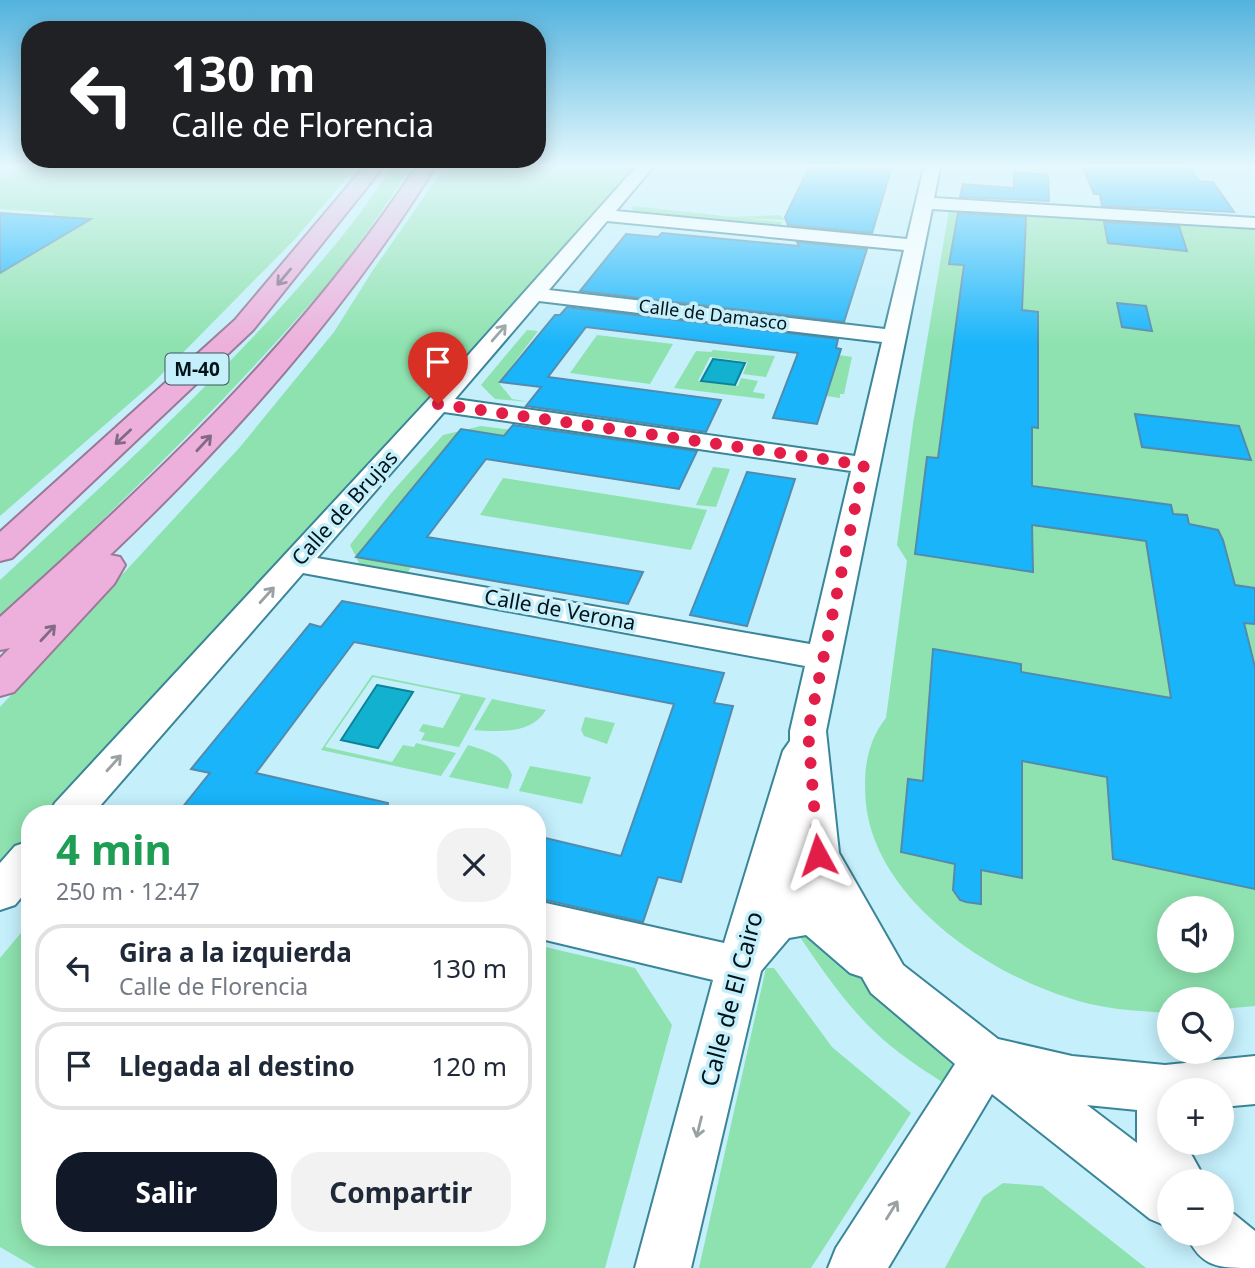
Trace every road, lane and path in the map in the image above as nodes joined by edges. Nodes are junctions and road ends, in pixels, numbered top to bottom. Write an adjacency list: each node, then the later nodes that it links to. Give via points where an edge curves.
1 (325, 226): 12 (highway, M-40, one-way to 12, via 244,325)
2 (386, 226): 11 (highway, M-40, one-way to 2, via 197,452 312,324)
3 (591, 226): 7 (street, Calle de Brujas)
4 (718, 226): 6 (street)
5 (919, 226): 6 (street)
6 (915, 245): 8 (street)
7 (532, 294): 8 (street, Calle de Damasco); 9 (street, Calle de Brujas, one-way to 7)
8 (894, 337): 10 (street)
9 (438, 404): 10 (street); 13 (street, Calle de Brujas)
10 (864, 465): 15 (street)
11 (138, 508): 14 (highway, M-40); 16 (highway, one-way to 11, via 101,576)
12 (0, 551)
13 (296, 563): 15 (street, Calle de Verona); 18 (street, Calle de Brujas, one-way to 13)
14 (0, 638)
15 (824, 657): 17 (street)
16 (0, 682)
17 (808, 731): 19 (street, Calle de El Cairo); 25 (street, via 818,855)
18 (78, 805)
19 (779, 830): 22 (street); 24 (street, Calle de El Cairo)
20 (21, 868): 21 (street)
21 (0, 892)
22 (811, 916): 24 (street, via 776,922); 25 (street, via 831,927)
23 (546, 921): 24 (street)
24 (739, 966): 31 (street, Calle de El Cairo, one-way to 31)
25 (887, 979): 26 (street)
26 (986, 1059): 29 (street, via 1072,1080); 30 (street); 32 (street, one-way to 26)
27 (1255, 1080): 28 (street)
28 (1234, 1082)
29 (1157, 1089)
30 (1157, 1191)
31 (663, 1268)
32 (856, 1268)

